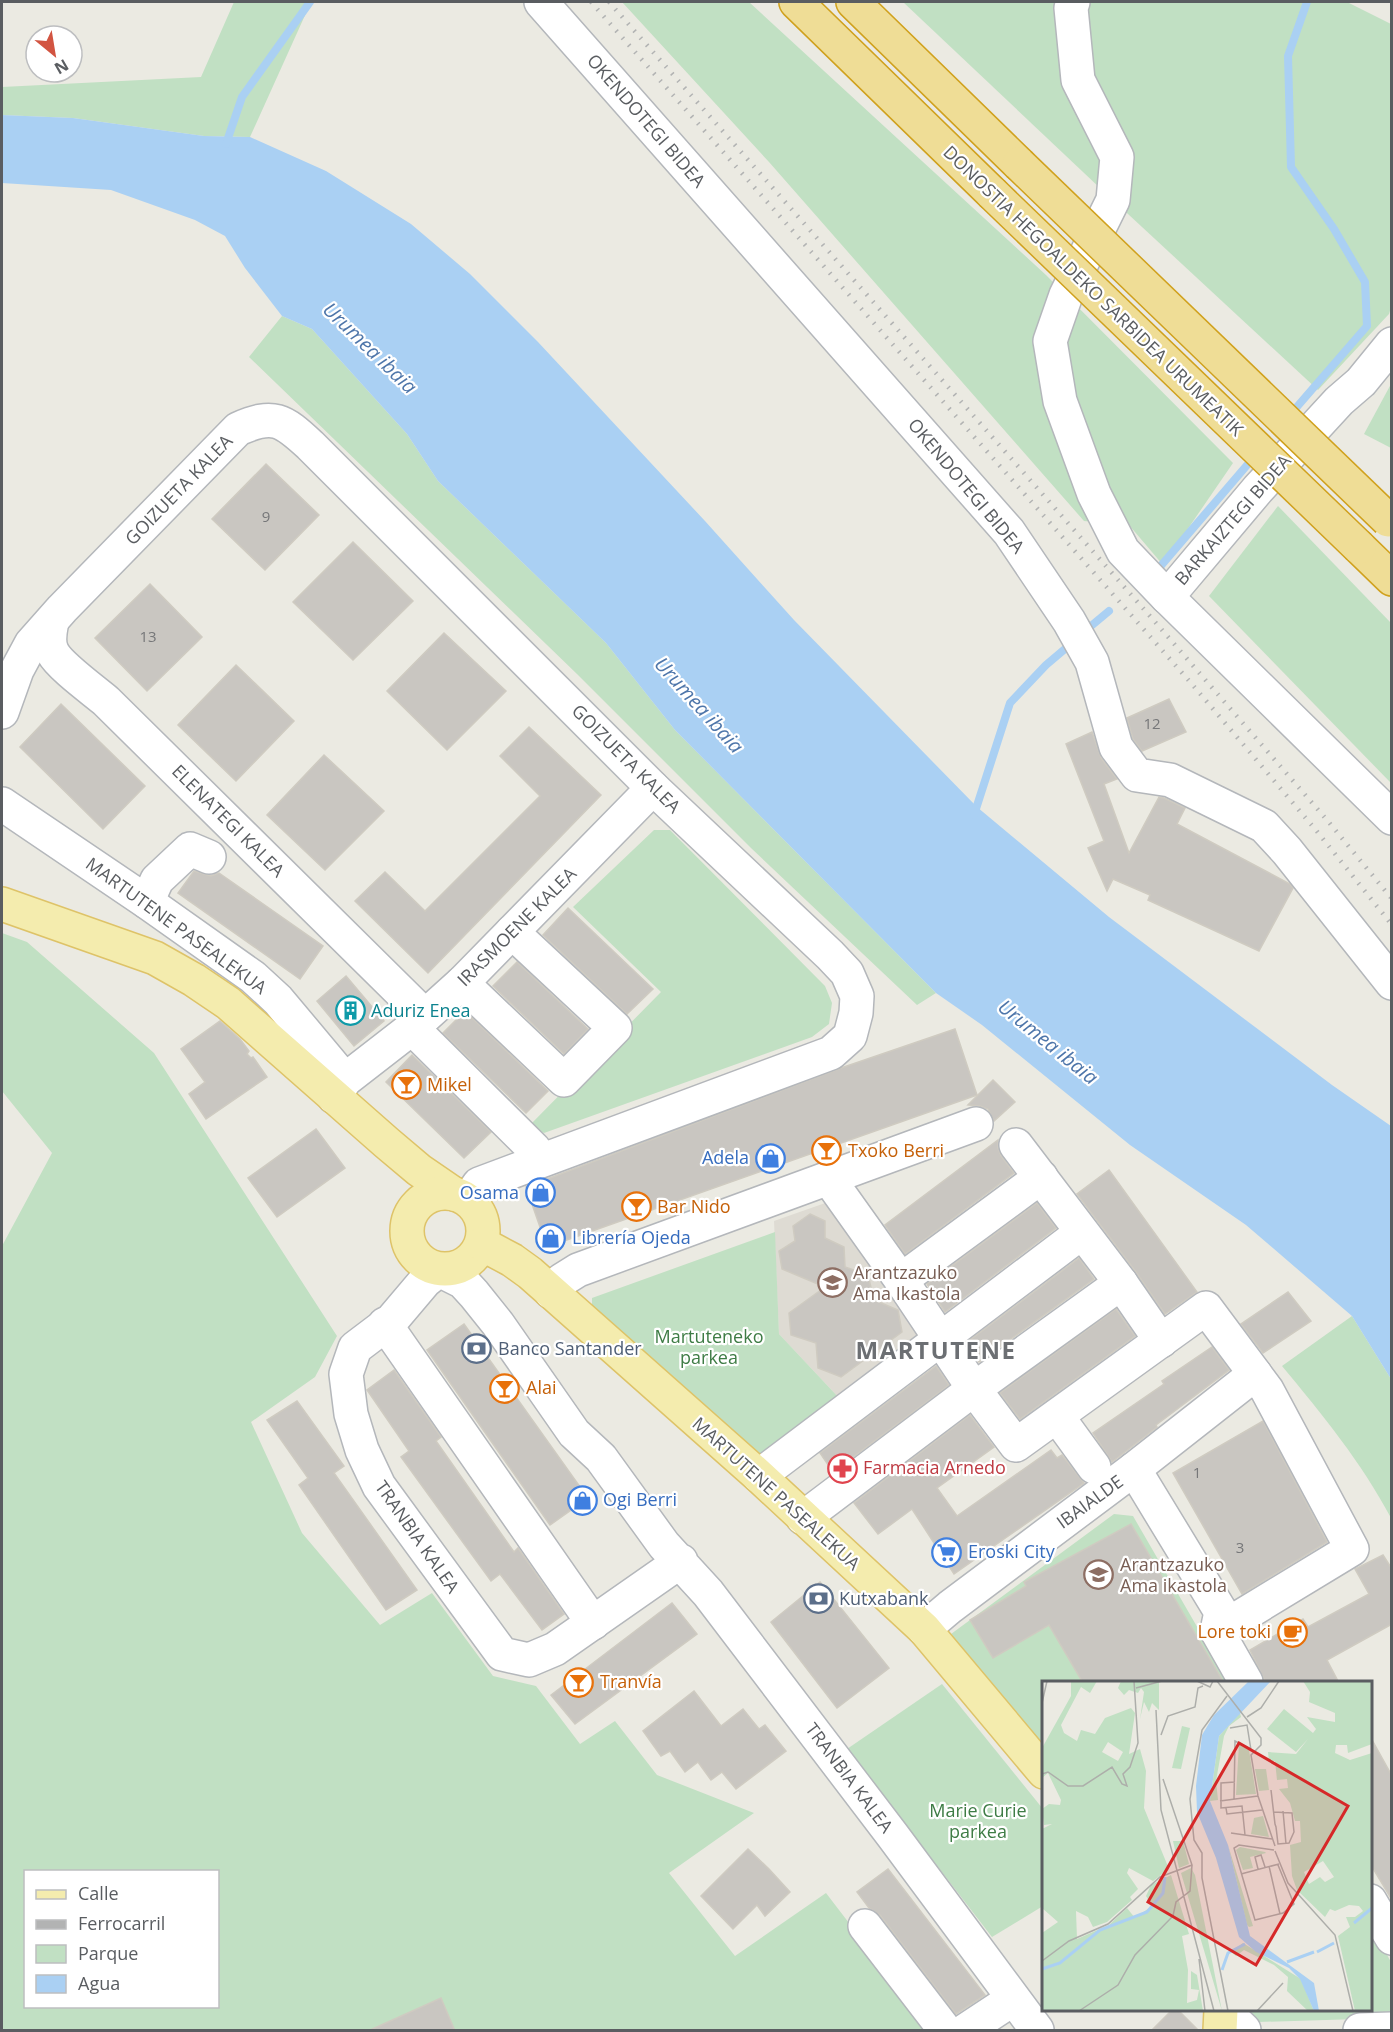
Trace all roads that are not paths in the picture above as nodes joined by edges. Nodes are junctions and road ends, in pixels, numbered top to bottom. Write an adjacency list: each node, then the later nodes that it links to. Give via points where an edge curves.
1 (541, 2): 19 (street, OKENDOTEGI BIDEA, via 1009,532 1092,662 1116,747 1137,775 1170,780 1264,826)
2 (796, 2): 7 (highway, DONOSTIA HEGOALDEKO SARBIDEA URUMEATIK, bridge)
3 (853, 2): 6 (highway, bridge)
4 (1073, 2): 8 (street, via 1078,80 1117,157 1113,201 1066,295 1050,341 1060,401 1094,494 1123,551)
5 (1392, 344): 8 (street, BARKAIZTEGI BIDEA, via 1361,382 1258,489)
6 (1390, 522)
7 (1392, 579)
8 (1167, 597): 13 (street, BARKAIZTEGI BIDEA)
9 (52, 621): 10 (street, GOIZUETA KALEA, via 31,644); 11 (street, GOIZUETA KALEA, via 238,429 257,421 274,420 290,427 310,445); 20 (street, ELENATEGI KALEA, via 49,640 53,654 106,701)
10 (2, 712)
11 (653, 788): 17 (street, IRASMOENE KALEA); 25 (street, GOIZUETA KALEA, via 847,974 857,996 850,1036 831,1053)
12 (2, 804): 15 (street, MARTUTENE PASEALEKUA)
13 (1392, 818)
14 (209, 857): 15 (street, via 190,849 157,880)
15 (147, 902): 21 (street, MARTUTENE PASEALEKUA, via 254,977 278,1000)
16 (2, 904): 21 (main road, via 155,958 228,1003)
17 (512, 932): 18 (street, IRASMOENE KALEA); 18 (street, via 615,1028 564,1080)
18 (462, 983): 20 (street, IRASMOENE KALEA)
19 (1392, 983)
20 (419, 1022): 21 (street, IRASMOENE KALEA); 25 (street)
21 (339, 1089): 23 (main road, MARTUTENE PASEALEKUA)
22 (976, 1124): 27 (street)
23 (387, 1143): 28 (main road, MARTUTENE PASEALEKUA); 29 (main road, MARTUTENE PASEALEKUA, via 408,1175)
24 (1016, 1145): 26 (street)
25 (541, 1159): 28 (street, GOIZUETA KALEA, via 479,1184)
26 (1041, 1177): 30 (street); 33 (street)
27 (829, 1179): 33 (street); 35 (street, via 578,1270)
28 (461, 1197): 29 (main road, via 431,1195); 31 (main road, MARTUTENE PASEALEKUA, via 479,1212 484,1228)
29 (414, 1209): 32 (main road, MARTUTENE PASEALEKUA, via 406,1234 410,1246 417,1257)
30 (1081, 1233): 34 (street); 37 (street)
31 (482, 1244): 32 (main road, via 461,1267); 35 (main road, MARTUTENE PASEALEKUA, via 512,1260)
32 (439, 1270): 36 (street, TRANBIA KALEA); 46 (street, TRANBIA KALEA, via 463,1282 474,1294 574,1433 601,1458 664,1545)
33 (901, 1280): 37 (street)
34 (1120, 1283): 38 (street); 40 (street)
35 (551, 1292): 44 (main road, MARTUTENE PASEALEKUA)
36 (385, 1324): 47 (street); 47 (street, TRANBIA KALEA, via 355,1348 346,1374 351,1414 379,1486 502,1654 529,1660)
37 (939, 1338): 40 (street); 44 (street)
38 (1161, 1341): 39 (street, via 1206,1308); 41 (street)
39 (1255, 1374): 43 (street, IBAIALDE); 49 (street, via 1352,1549)
40 (974, 1389): 41 (street, via 1016,1445); 45 (street)
41 (1057, 1416): 42 (street)
42 (1094, 1467)
43 (1134, 1469): 48 (street, IBAIALDE); 49 (street, via 1221,1612)
44 (759, 1476): 45 (main road, MARTUTENE PASEALEKUA)
45 (803, 1518): 48 (main road, MARTUTENE PASEALEKUA)
46 (681, 1562): 47 (street, TRANBIA KALEA); 55 (street, TRANBIA KALEA)
47 (593, 1623)
48 (924, 1629): 51 (main road, MARTUTENE PASEALEKUA)
49 (1216, 1631): 50 (street)
50 (1245, 1681)
51 (1042, 1770)
52 (1372, 1903): 54 (street)
53 (865, 1926): 59 (street)
54 (1392, 1938)
55 (1013, 1999): 60 (street); 61 (street, TRANBIA KALEA)
56 (1222, 2011): 62 (main road)
57 (1223, 2011): 63 (street)
58 (1392, 2029): 64 (street)
59 (945, 2031)
60 (966, 2031)
61 (1037, 2031)
62 (1220, 2031)
63 (1244, 2031)
64 (1360, 2031)

